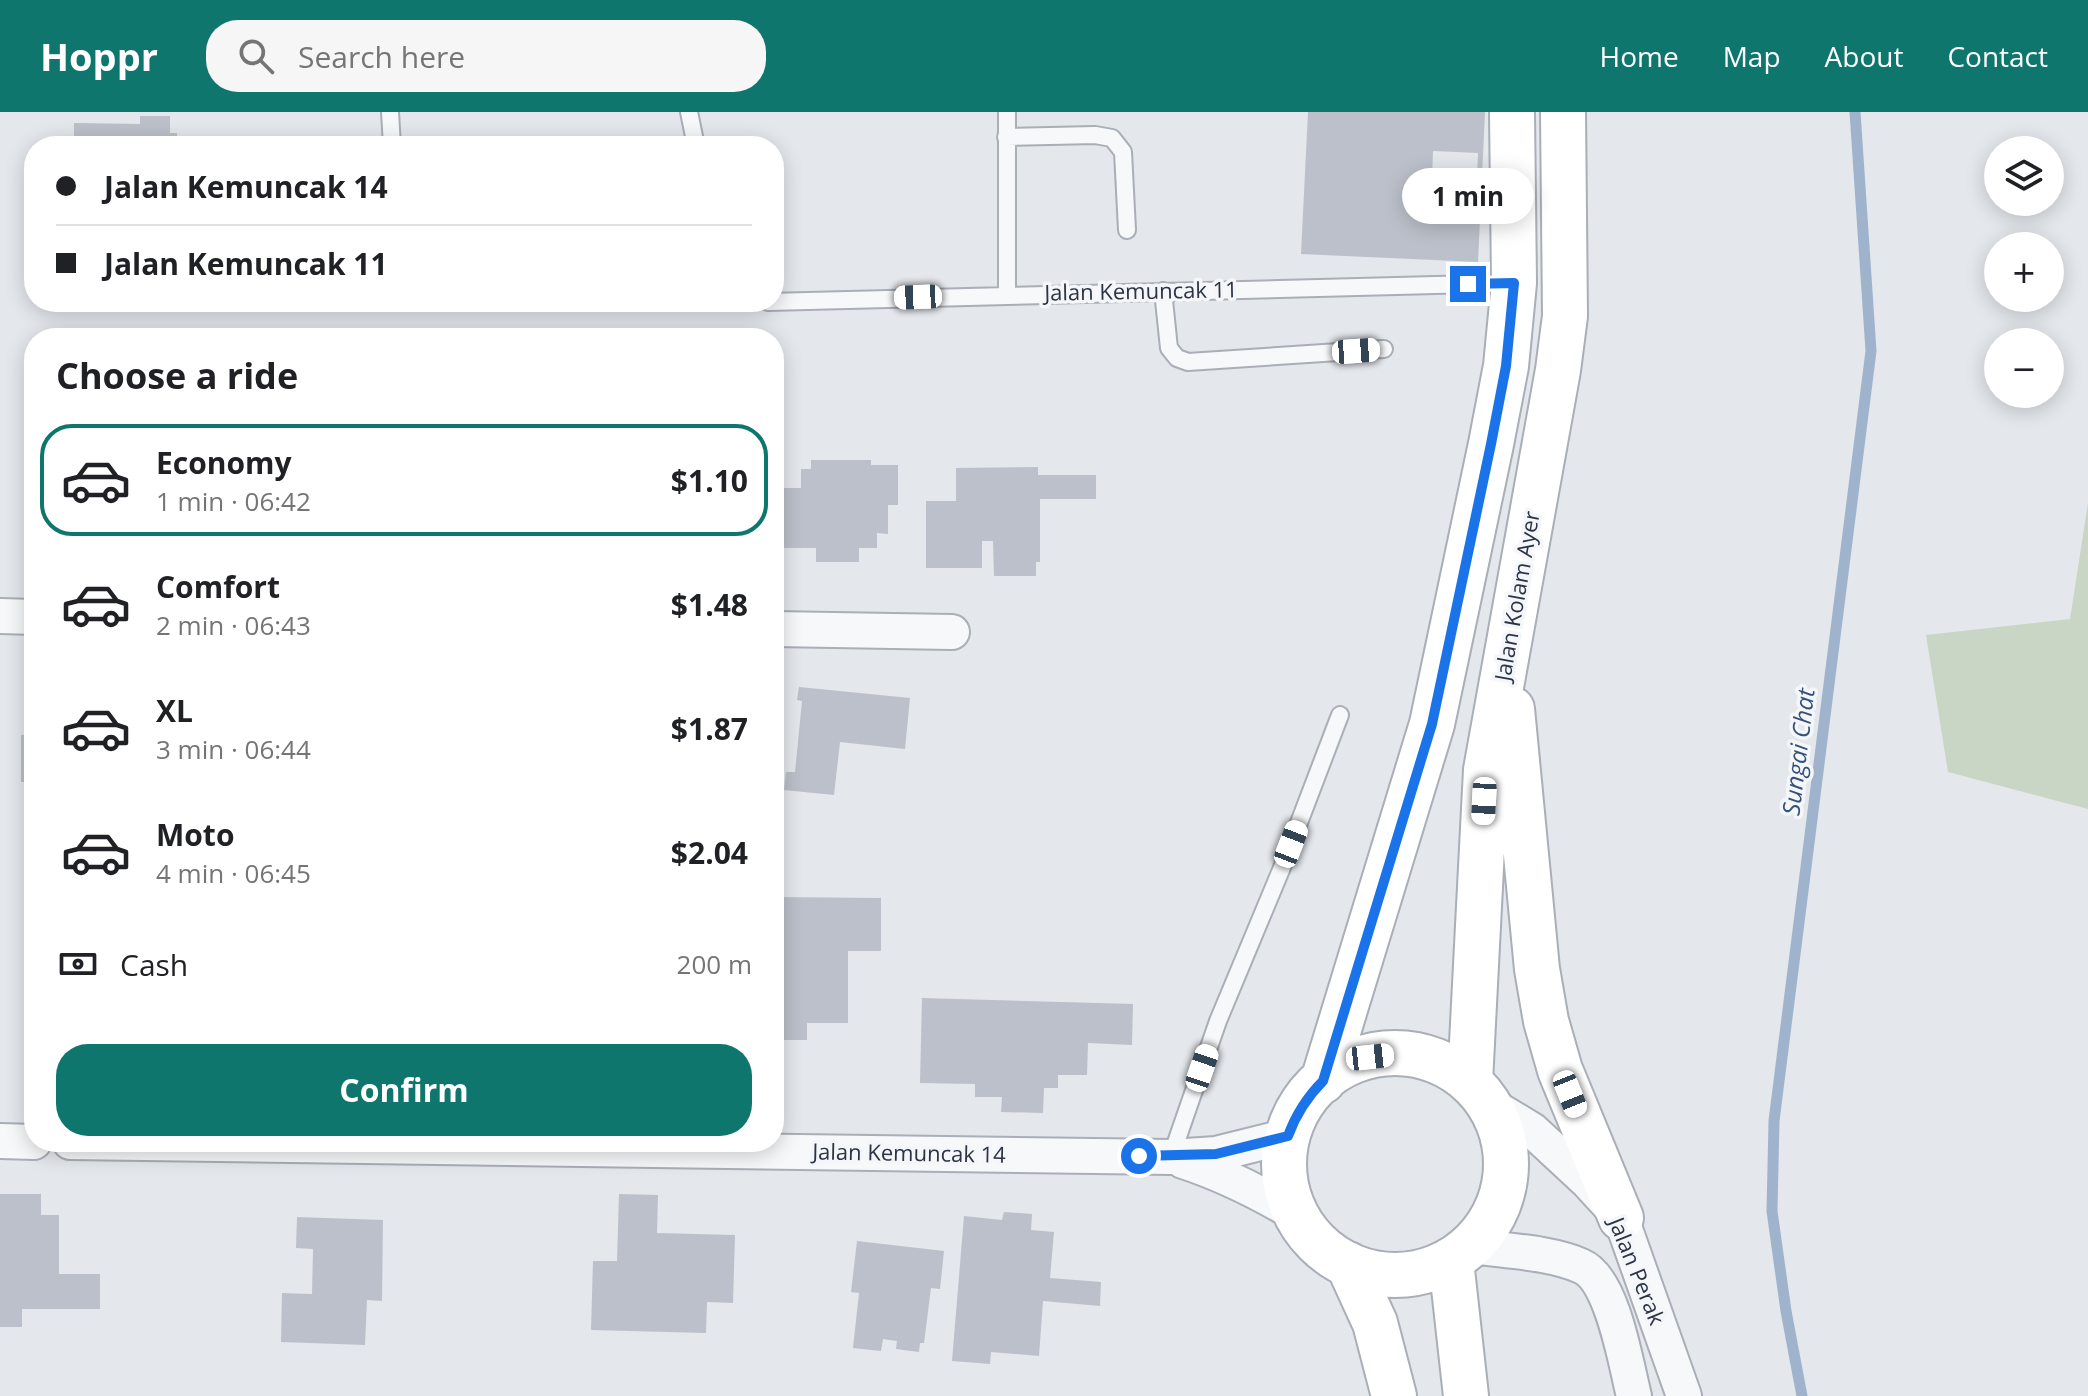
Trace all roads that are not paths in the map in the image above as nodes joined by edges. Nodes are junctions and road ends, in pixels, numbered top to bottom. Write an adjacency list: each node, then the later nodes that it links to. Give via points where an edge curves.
1 (390, 112): 6 (lane)
2 (689, 112): 7 (lane)
3 (1007, 112): 8 (lane)
4 (1512, 112): 10 (main road)
5 (1563, 112): 19 (main road, Jalan Kolam Ayer, via 1565,316)
6 (391, 136)
7 (694, 136)
8 (1006, 137): 9 (lane, via 1112,138 1123,152); 12 (lane)
9 (1127, 230)
10 (1514, 283): 11 (lane, Jalan Kemuncak 11); 21 (main road, via 1506,366 1432,724)
11 (1163, 291): 12 (lane, Jalan Kemuncak 11); 14 (lane, via 1169,348 1188,362)
12 (1007, 294): 13 (lane, Jalan Kemuncak 11)
13 (784, 301)
14 (1384, 349)
15 (0, 616): 16 (street)
16 (24, 617)
17 (784, 629): 18 (street)
18 (952, 632)
19 (1506, 655): 22 (main road, Jalan Kolam Ayer, via 1486,770); 29 (main road, via 1546,1021 1560,1070)
20 (1340, 715): 27 (lane, via 1218,1021)
21 (1323, 1081): 22 (main road, via 1358,1061 1397,1054 1448,1067); 23 (main road, via 1301,1106)
22 (1480, 1093): 29 (street, Jalan Perak, via 1532,1130); 30 (main road, via 1502,1132 1507,1163 1503,1194 1491,1222)
23 (1288, 1136): 27 (street, Jalan Kemuncak 14, via 1216,1154); 28 (main road, via 1284,1162)
24 (0, 1141): 25 (street)
25 (24, 1142)
26 (784, 1151): 27 (street, Jalan Kemuncak 14)
27 (1171, 1157): 28 (street, Jalan Kemuncak 14, via 1220,1173)
28 (1296, 1214): 31 (main road, via 1327,1252)
29 (1621, 1218): 35 (street, Jalan Perak)
30 (1461, 1253): 31 (main road, via 1426,1271 1400,1275); 33 (main road); 34 (street, Jalan Perak, via 1540,1256 1584,1267 1607,1295)
31 (1348, 1264): 32 (main road, via 1375,1323)
32 (1394, 1396)
33 (1466, 1396)
34 (1634, 1396)
35 (1684, 1396)

